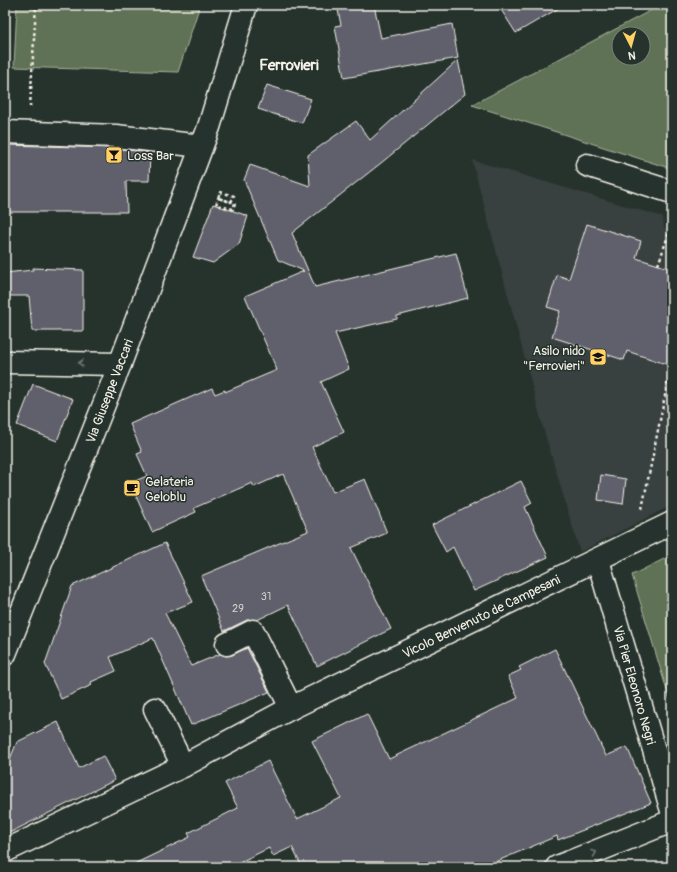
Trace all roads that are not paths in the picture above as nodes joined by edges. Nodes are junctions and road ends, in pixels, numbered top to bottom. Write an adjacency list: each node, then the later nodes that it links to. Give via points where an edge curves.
1 (246, 5): 3 (street, Via Giuseppe Vaccari)
2 (5, 132): 3 (street, via 116,136)
3 (201, 146): 7 (street, Via Giuseppe Vaccari)
4 (587, 165): 5 (street)
5 (672, 192)
6 (5, 362): 7 (street, one-way to 6)
7 (120, 364): 11 (street, Via Giuseppe Vaccari)
8 (672, 523): 9 (street, Vicolo Benvenuto de Campesani)
9 (598, 560): 12 (street, Vicolo Benvenuto de Campesani); 15 (street, Via Pier Eleonoro Negri)
10 (227, 644): 12 (street, via 253,631)
11 (5, 654)
12 (291, 708): 14 (street, Vicolo Benvenuto de Campesani)
13 (156, 709): 14 (street)
14 (182, 766): 17 (street, Vicolo Benvenuto de Campesani)
15 (672, 811)
16 (672, 821): 18 (street, one-way to 16)
17 (5, 851)
18 (557, 867)

